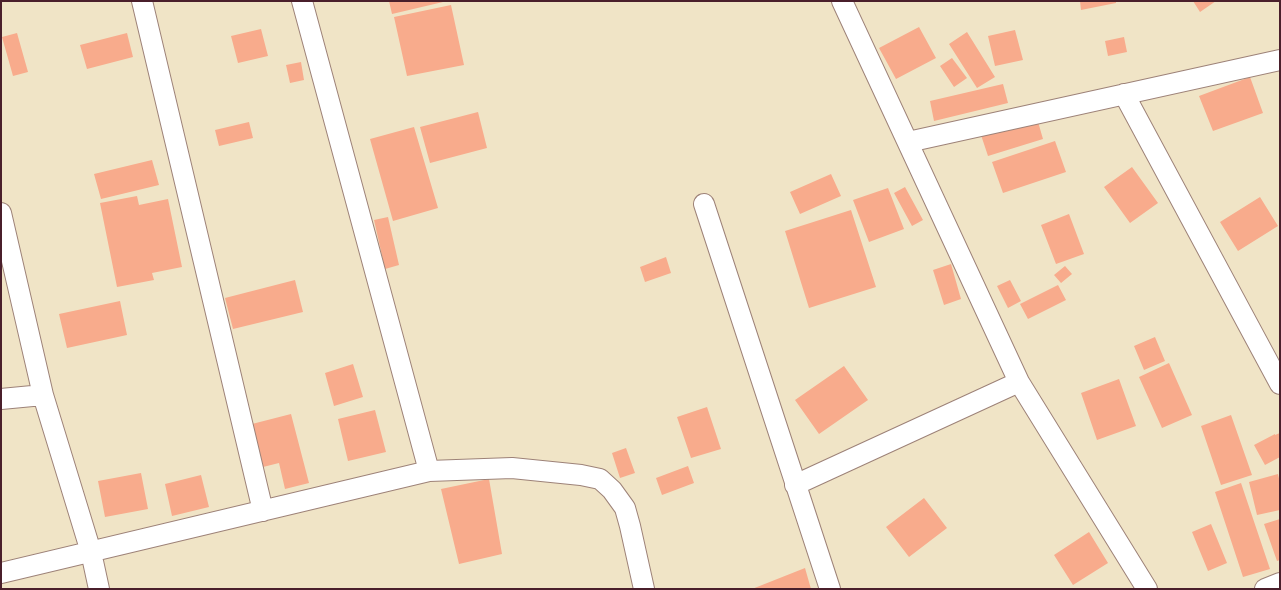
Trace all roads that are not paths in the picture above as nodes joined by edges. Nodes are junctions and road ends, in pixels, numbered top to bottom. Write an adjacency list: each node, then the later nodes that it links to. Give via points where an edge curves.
1 (142, 1): 15 (street)
2 (302, 1): 13 (street)
3 (842, 1): 6 (street)
4 (1280, 60): 5 (street)
5 (1124, 94): 6 (street); 10 (street)
6 (908, 142): 9 (street)
7 (704, 204): 14 (street)
8 (1, 213): 11 (street)
9 (1019, 382): 14 (street); 22 (street)
10 (1280, 384)
11 (43, 395): 12 (street); 16 (street)
12 (1, 399)
13 (430, 471): 15 (street); 20 (street, via 512,468 581,475 600,480 612,490 625,508)
14 (795, 485): 21 (street)
15 (263, 511): 16 (street)
16 (91, 552): 17 (street); 19 (street)
17 (1, 573)
18 (1280, 583): 23 (street)
19 (98, 589)
20 (644, 589)
21 (830, 589)
22 (1148, 589)
23 (1266, 589)

